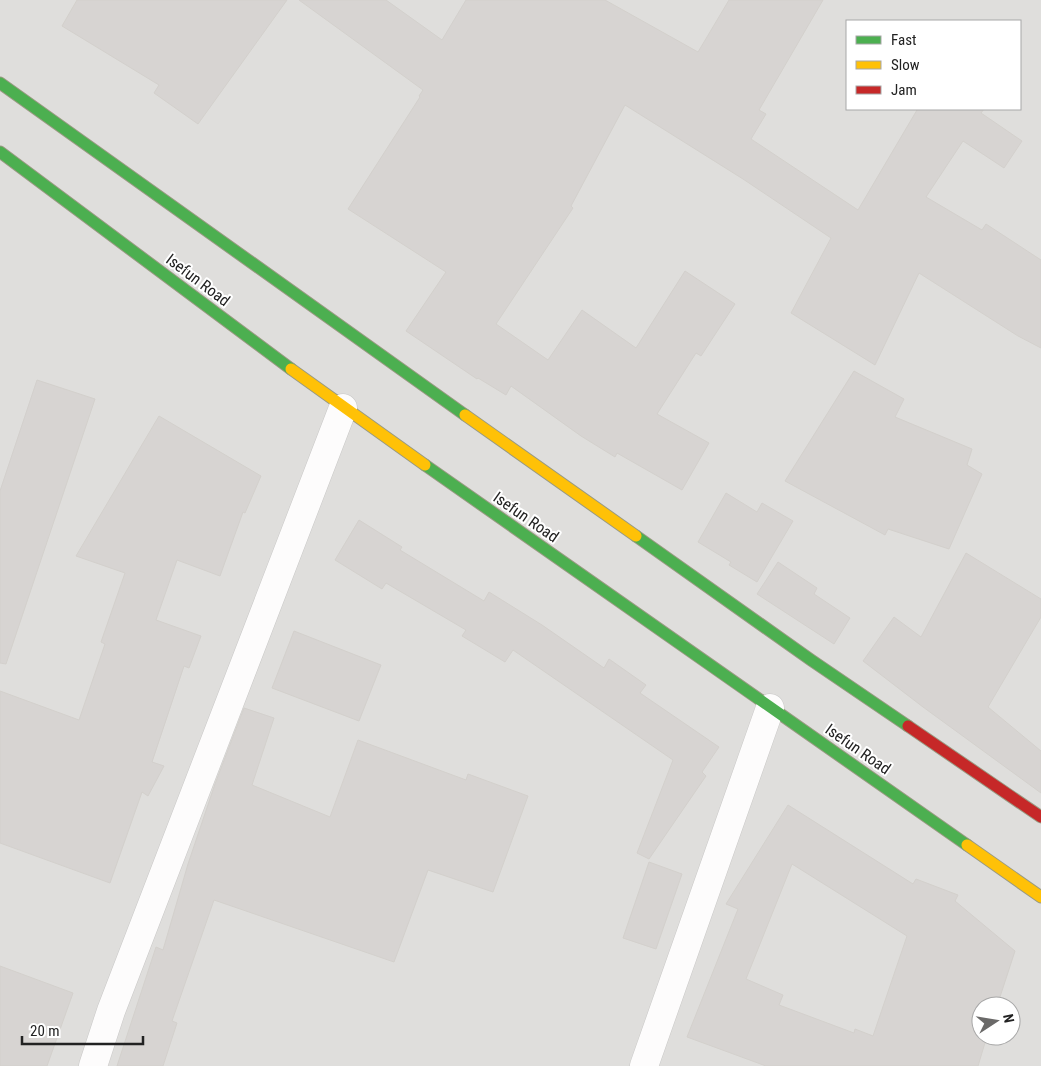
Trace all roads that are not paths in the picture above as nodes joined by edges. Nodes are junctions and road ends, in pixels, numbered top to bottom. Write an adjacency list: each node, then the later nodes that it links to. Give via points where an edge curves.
1 (0, 83): 5 (street, via 811,660)
2 (0, 152): 3 (street, Isefun Road)
3 (343, 408): 4 (street, Isefun Road); 7 (street, via 111,1011)
4 (770, 708): 6 (street, Isefun Road); 8 (street)
5 (1041, 817)
6 (1041, 897)
7 (93, 1066)
8 (644, 1066)

